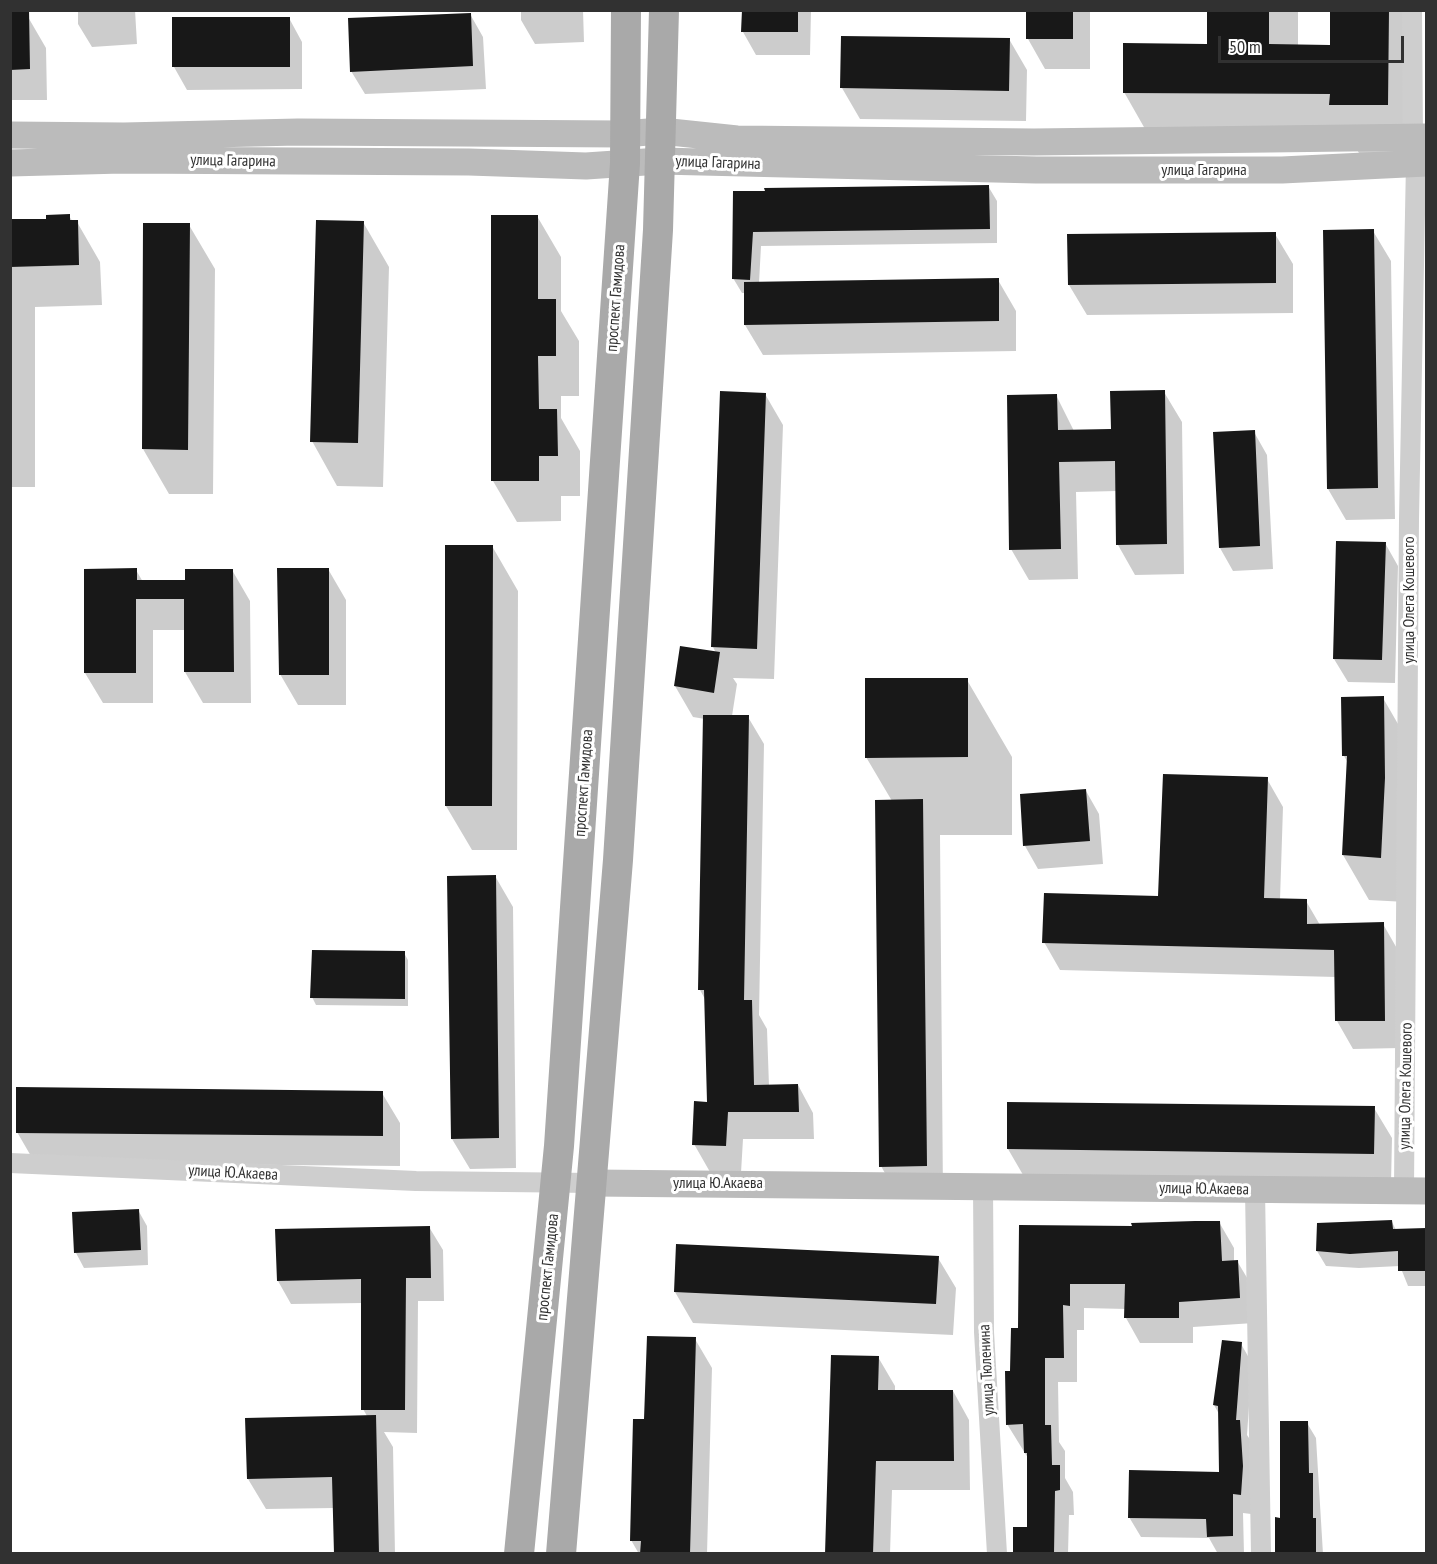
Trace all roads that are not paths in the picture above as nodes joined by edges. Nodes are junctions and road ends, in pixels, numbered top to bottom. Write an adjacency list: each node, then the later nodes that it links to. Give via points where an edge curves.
1 (626, 10): 5 (main road, проспект Гамидова)
2 (664, 10): 4 (main road)
3 (1412, 10): 7 (street, улица Олега Кошевого)
4 (661, 132): 5 (main road, улица Гагарина); 7 (main road, улица Гагарина, via 736,139); 8 (main road)
5 (623, 134): 6 (main road, улица Гагарина); 10 (main road, проспект Гамидова)
6 (10, 135)
7 (1420, 150): 8 (main road, улица Гагарина, via 1282,170 1035,170); 16 (street, улица Олега Кошевого, via 1409,531)
8 (660, 161): 10 (main road, улица Гагарина); 13 (main road, via 618,860)
9 (10, 164): 10 (main road, улица Гагарина, via 122,160)
10 (625, 164): 12 (main road, проспект Гамидова)
11 (10, 1163): 12 (street, улица Ю.Акаева, via 416,1181)
12 (556, 1183): 13 (street, улица Ю.Акаева); 17 (main road, проспект Гамидова)
13 (593, 1183): 14 (main road, улица Ю.Акаева); 18 (main road)
14 (983, 1186): 15 (main road, улица Ю.Акаева); 19 (street, улица Тюленина, via 984,1332)
15 (1255, 1190): 16 (main road, улица Ю.Акаева); 20 (street)
16 (1415, 1190)
17 (519, 1554)
18 (561, 1554)
19 (997, 1554)
20 (1262, 1554)

